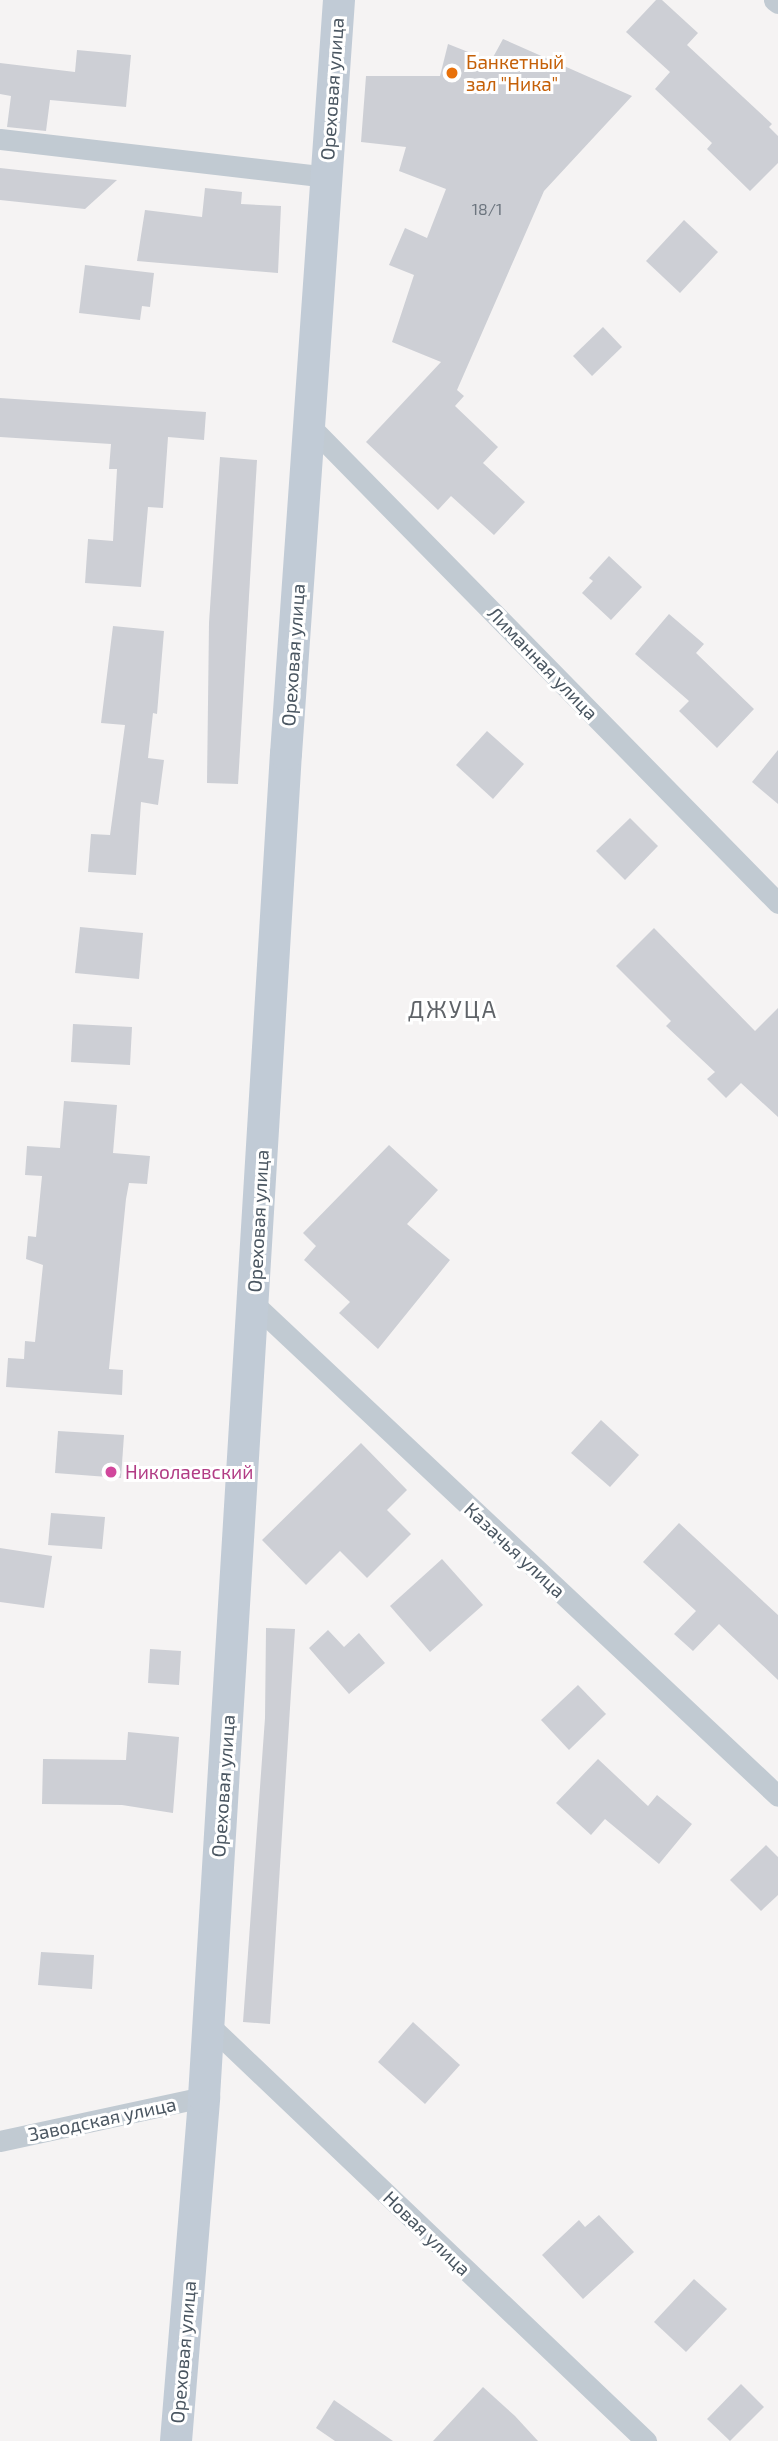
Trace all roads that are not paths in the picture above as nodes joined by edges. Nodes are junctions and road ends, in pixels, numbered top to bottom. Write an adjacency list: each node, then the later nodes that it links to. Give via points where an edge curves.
1 (339, 0): 3 (main road, Ореховая улица)
2 (0, 139): 3 (street)
3 (326, 177): 4 (main road, Ореховая улица)
4 (308, 424): 5 (street, Лиманная улица); 6 (main road, Ореховая улица)
5 (778, 903)
6 (253, 1303): 7 (street, Казачья улица); 8 (main road, Ореховая улица)
7 (778, 1796)
8 (208, 2024): 9 (main road, Ореховая улица); 12 (street, Новая улица)
9 (204, 2097): 10 (street, Заводская улица); 11 (main road, Ореховая улица)
10 (0, 2141)
11 (176, 2441)
12 (646, 2441)

